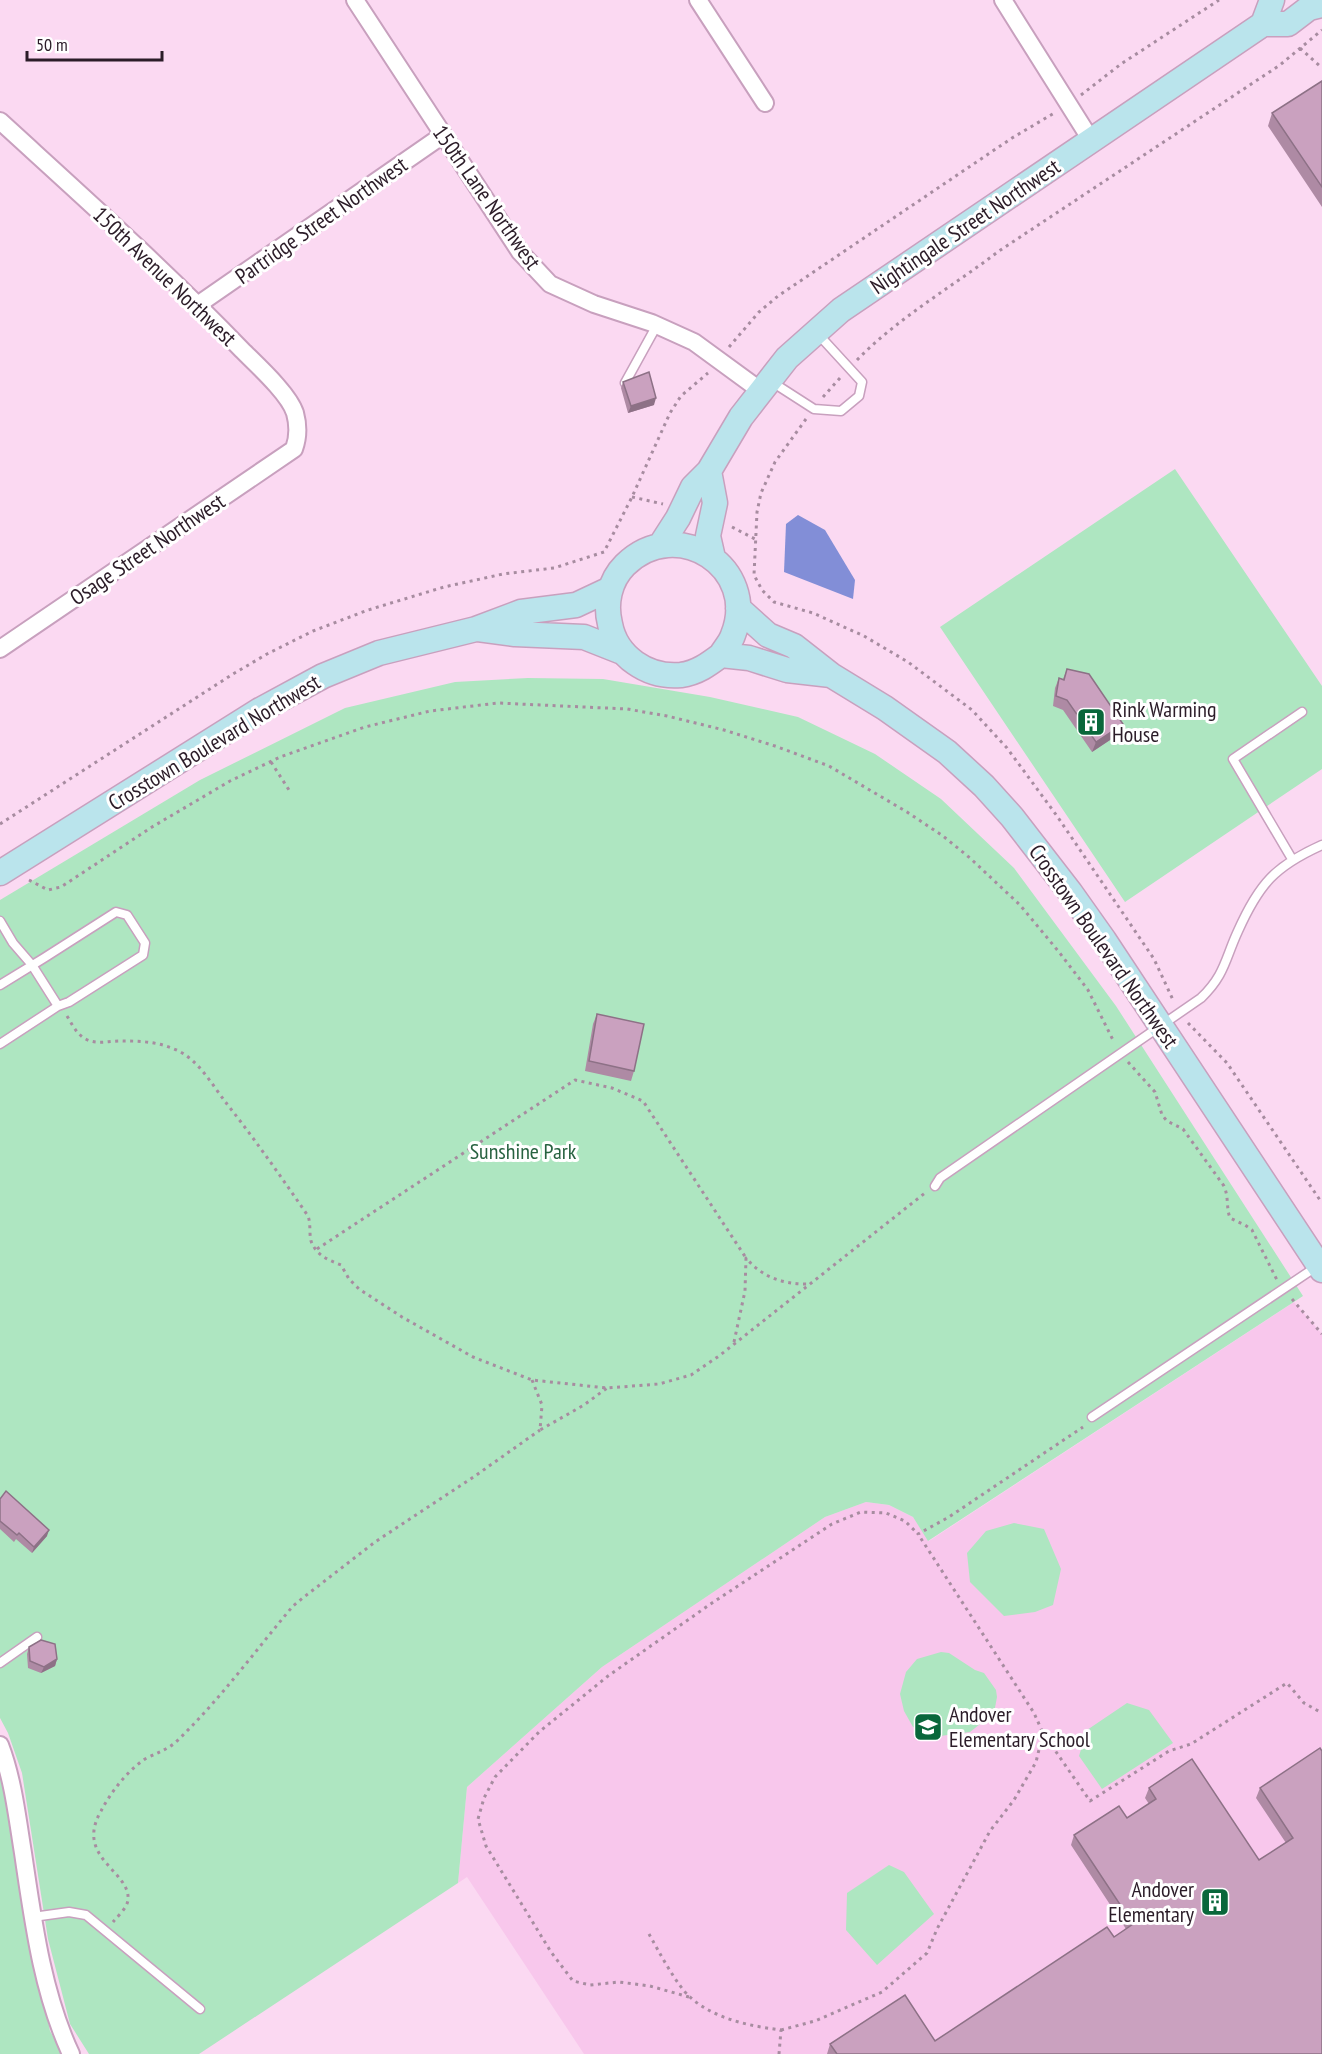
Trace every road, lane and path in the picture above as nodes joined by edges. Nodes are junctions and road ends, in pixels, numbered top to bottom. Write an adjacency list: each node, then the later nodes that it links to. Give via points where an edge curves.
1 (355, 0): 15 (street, 150th Lane Northwest)
2 (699, 0): 12 (street)
3 (1003, 0): 16 (street)
4 (1219, 0): 11 (path, via 1121,64)
5 (1272, 0): 7 (street)
6 (1322, 5): 7 (street, Nightingale Street Northwest, via 1309,8 1288,24)
7 (1263, 24): 16 (street, Nightingale Street Northwest)
8 (1322, 30): 9 (path)
9 (1300, 48): 10 (path); 21 (path, via 999,251 899,322)
10 (1322, 68)
11 (1086, 92)
12 (765, 103)
13 (1050, 116): 20 (path, via 778,296)
14 (0, 121): 17 (street, 150th Avenue Northwest)
15 (443, 135): 17 (street, Partridge Street Northwest); 18 (street, 150th Lane Northwest, via 520,252 550,284)
16 (1092, 140): 19 (street, Nightingale Street Northwest, via 841,310)
17 (199, 304): 26 (street, 150th Avenue Northwest, via 279,389 294,412)
18 (657, 325): 23 (lane); 24 (street, 150th Lane Northwest, via 694,342)
19 (816, 332): 21 (lane); 24 (street, Nightingale Street Northwest, via 787,358)
20 (728, 349)
21 (850, 367): 25 (path); 25 (lane, via 862,382 859,396 840,411)
22 (709, 373): 40 (path, via 681,396 670,413 604,552 554,568 444,587 313,631 233,674)
23 (625, 383)
24 (765, 386): 25 (lane); 27 (street, Nightingale Street Northwest)
25 (814, 409): 47 (path, via 775,462 761,493 754,575 762,590 774,602 813,613 864,636 908,662 972,710 1007,748 1051,807 1150,952)
26 (294, 449): 33 (street, Osage Street Northwest)
27 (709, 471): 28 (street, Nightingale Street Northwest, via 693,487); 29 (street, via 715,503 708,536)
28 (660, 546): 29 (street, via 695,548); 30 (street, via 635,556)
29 (713, 558): 31 (street, via 728,574)
30 (610, 589): 32 (street, Crosstown Boulevard Northwest, via 576,605 521,612); 34 (street, via 607,611 611,633)
31 (738, 608): 35 (street, via 733,636); 36 (street, Crosstown Boulevard Northwest, via 768,635 794,646)
32 (476, 628): 34 (street, Crosstown Boulevard Northwest, via 584,638); 43 (street, Crosstown Boulevard Northwest, via 379,653 298,689 251,715)
33 (0, 649)
34 (622, 652): 35 (street, Crosstown Boulevard Northwest, via 639,666 660,674 682,675 704,668)
35 (721, 655): 36 (street, Crosstown Boulevard Northwest)
36 (831, 675): 49 (street, Crosstown Boulevard Northwest, via 910,725 984,786 1042,853)
37 (1302, 712): 42 (lane, via 1233,759)
38 (271, 762): 39 (path); 43 (path, via 197,800 61,887 48,891); 52 (path, via 340,734 388,720 498,703 627,709 724,730 775,747 829,766 877,793 943,836 993,878 1020,904 1088,990)
39 (289, 790)
40 (0, 824)
41 (1322, 845): 42 (lane)
42 (1292, 859): 49 (lane, via 1272,874 1252,903 1213,986)
43 (12, 873)
44 (0, 921): 45 (lane)
45 (32, 965): 46 (lane); 48 (lane); 48 (lane, via 116,912 127,915 133,924 145,943 143,955)
46 (0, 985)
47 (1172, 999)
48 (58, 1006): 51 (lane); 56 (path, via 90,1041 150,1041 175,1049 196,1064 308,1216)
49 (1160, 1025): 54 (lane, via 940,1178); 58 (street, Crosstown Boulevard Northwest)
50 (1190, 1026): 55 (path, via 1227,1063)
51 (0, 1044)
52 (1116, 1045)
53 (1127, 1061): 59 (path, via 1155,1092 1162,1115 1183,1130 1224,1186 1230,1218 1252,1230)
54 (935, 1186): 60 (path)
55 (1322, 1203)
56 (316, 1249): 57 (path, via 575,1080 612,1088 643,1101); 64 (path, via 325,1259 341,1264 358,1289 402,1317 473,1357)
57 (746, 1257): 60 (path, via 755,1268 780,1282); 63 (path, via 745,1291)
58 (1321, 1268): 66 (lane)
59 (1276, 1278)
60 (809, 1284): 63 (path)
61 (1288, 1295): 62 (path)
62 (1322, 1334)
63 (734, 1344): 65 (path, via 691,1375 674,1381)
64 (532, 1380): 65 (path); 67 (path, via 542,1405)
65 (607, 1388): 67 (path)
66 (1092, 1417): 68 (path, via 1083,1428)
67 (540, 1430): 75 (path, via 375,1542 293,1606 190,1728 173,1745 144,1760 128,1774 106,1802 94,1827 101,1857 128,1893 128,1902)
68 (918, 1534): 72 (path); 77 (path, via 905,1521 886,1513 861,1512 832,1524 608,1676 539,1732 495,1777 484,1798 478,1819 486,1846 573,1981 650,1986)
69 (37, 1637): 70 (lane)
70 (0, 1663)
71 (1322, 1713): 72 (path, via 1305,1703 1287,1683 1090,1802)
72 (1043, 1733): 79 (path, via 1036,1762 985,1839 927,1953 882,1992 815,2021)
73 (0, 1745): 74 (street, via 15,1799)
74 (33, 1917): 75 (lane, via 78,1912); 80 (street, via 47,1983)
75 (106, 1930): 78 (lane)
76 (649, 1934): 77 (path)
77 (689, 1997): 79 (path, via 731,2020)
78 (200, 2009)
79 (781, 2030): 81 (path)
80 (71, 2054)
81 (779, 2054)

